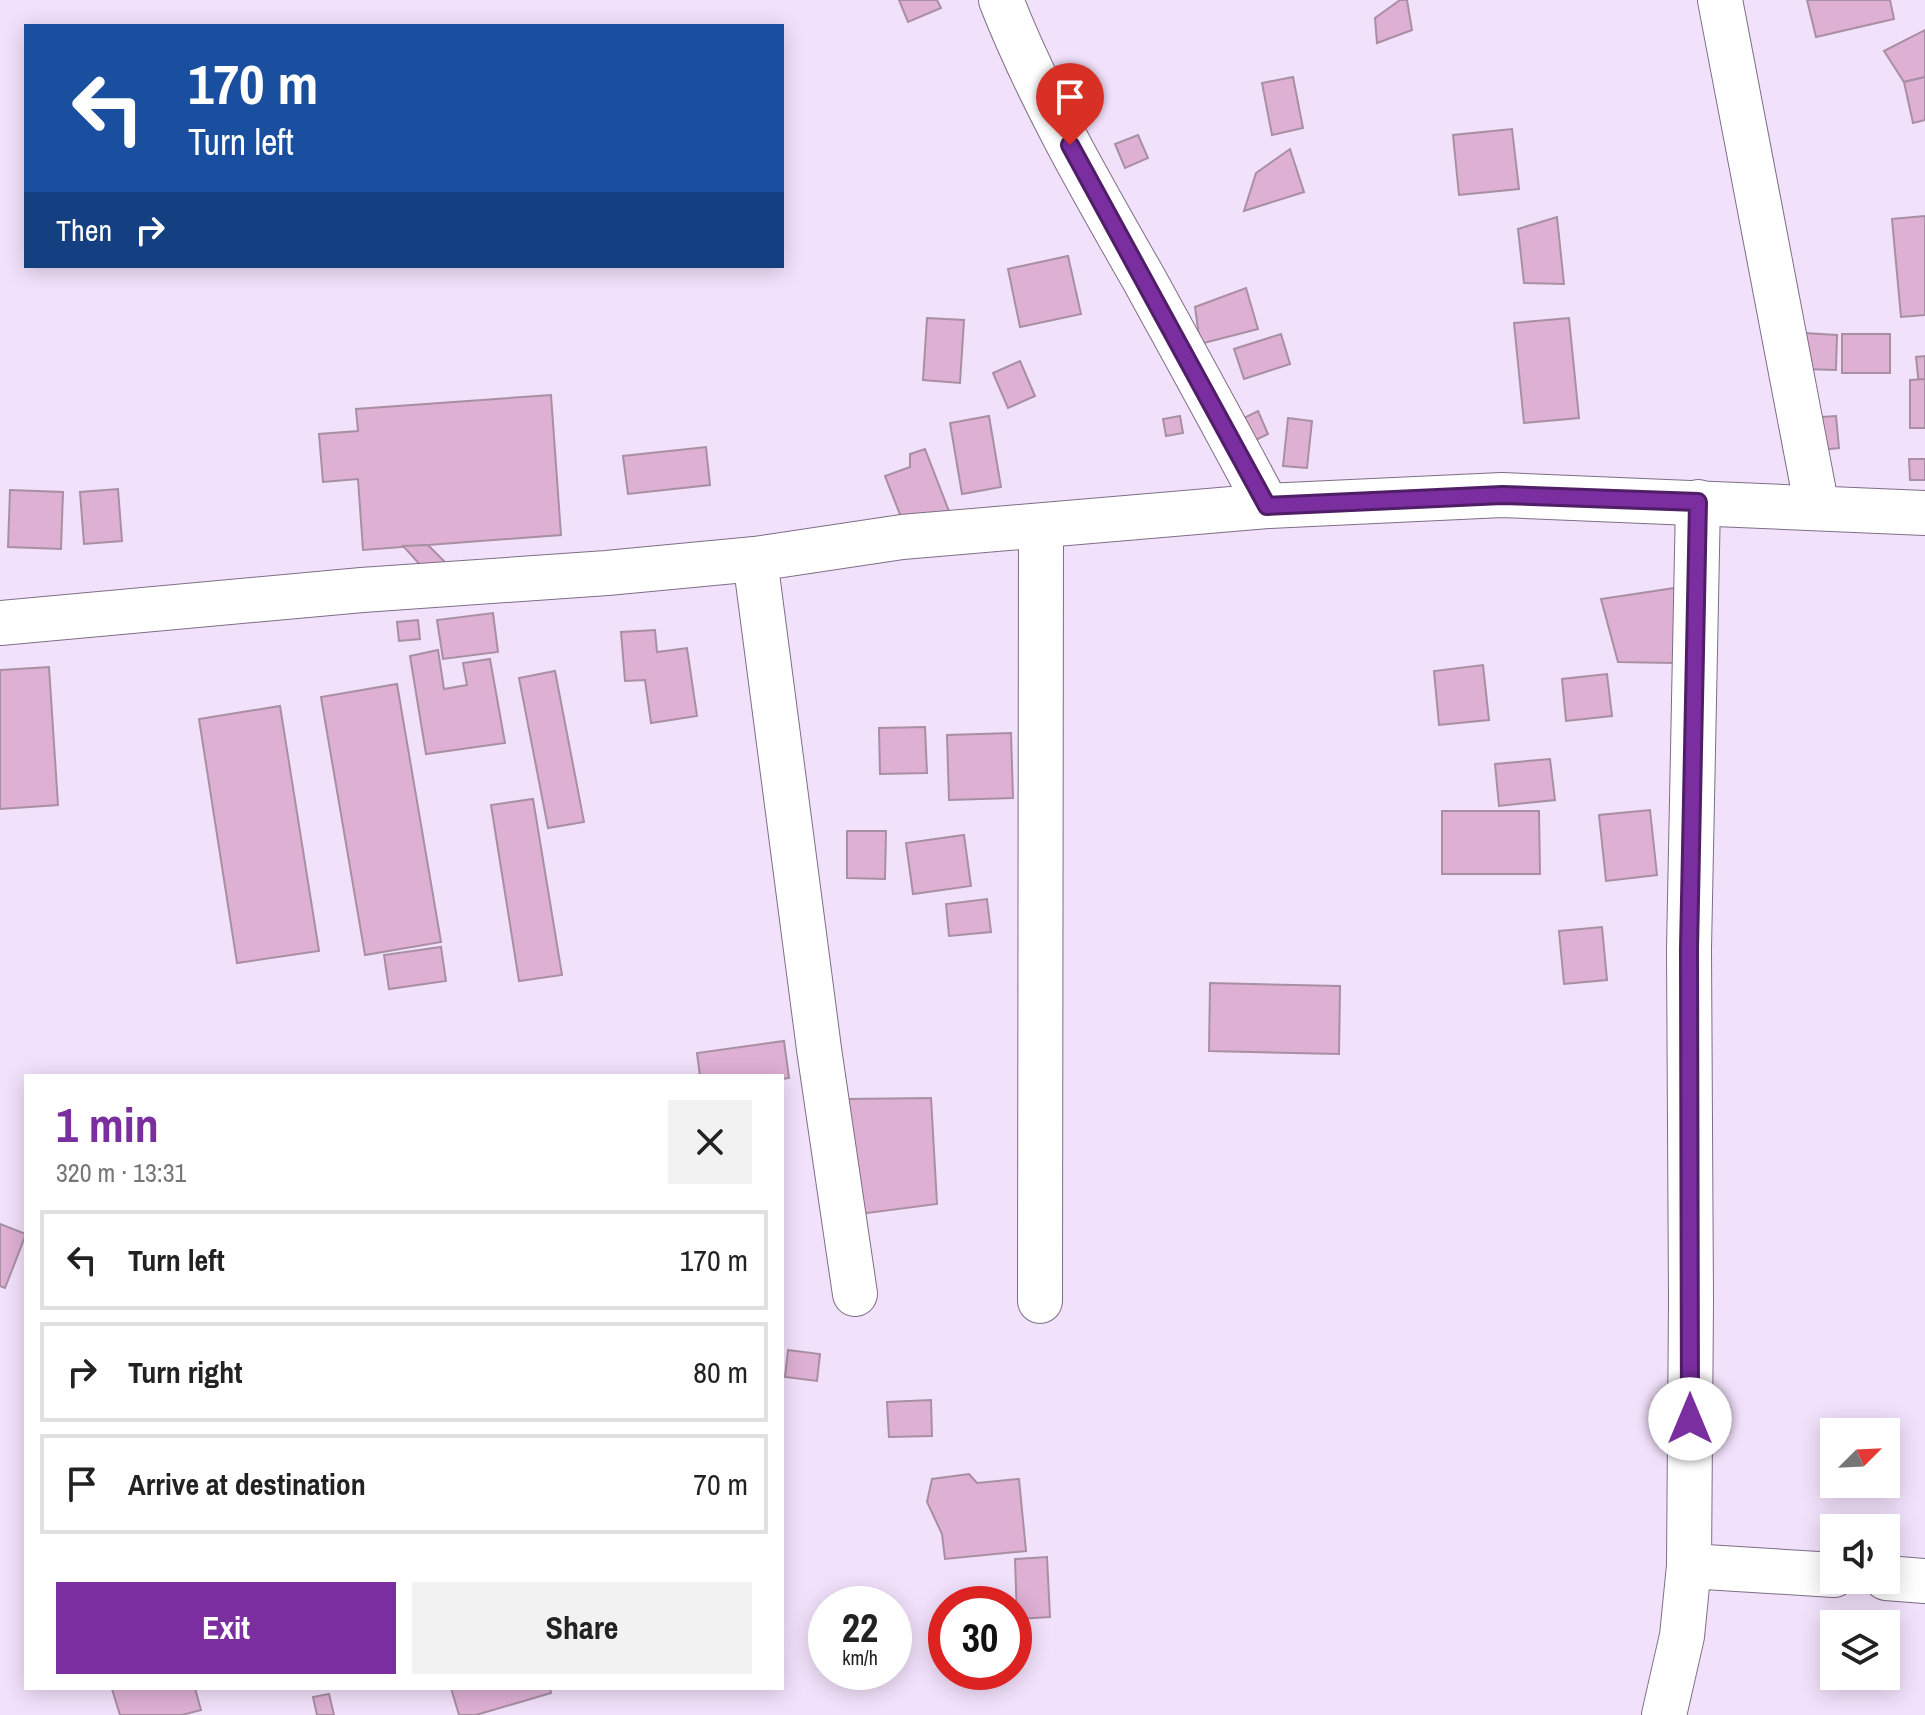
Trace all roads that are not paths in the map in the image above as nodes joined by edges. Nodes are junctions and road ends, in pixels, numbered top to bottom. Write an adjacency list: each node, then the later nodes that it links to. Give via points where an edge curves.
1 (1001, 0): 4 (street, via 1098,198)
2 (1720, 0): 5 (street)
3 (1698, 502): 4 (street, via 1502,495); 5 (street); 12 (street, via 1688,965)
4 (1267, 506): 7 (street)
5 (1817, 508): 6 (street)
6 (1925, 513)
7 (1041, 526): 8 (street, via 902,537); 11 (street)
8 (755, 559): 9 (street); 10 (street)
9 (0, 623)
10 (855, 1294)
11 (1040, 1301)
12 (1689, 1566): 13 (street); 16 (street, via 1682,1636)
13 (1820, 1574)
14 (1900, 1579): 15 (street)
15 (1925, 1581)
16 (1664, 1715)

